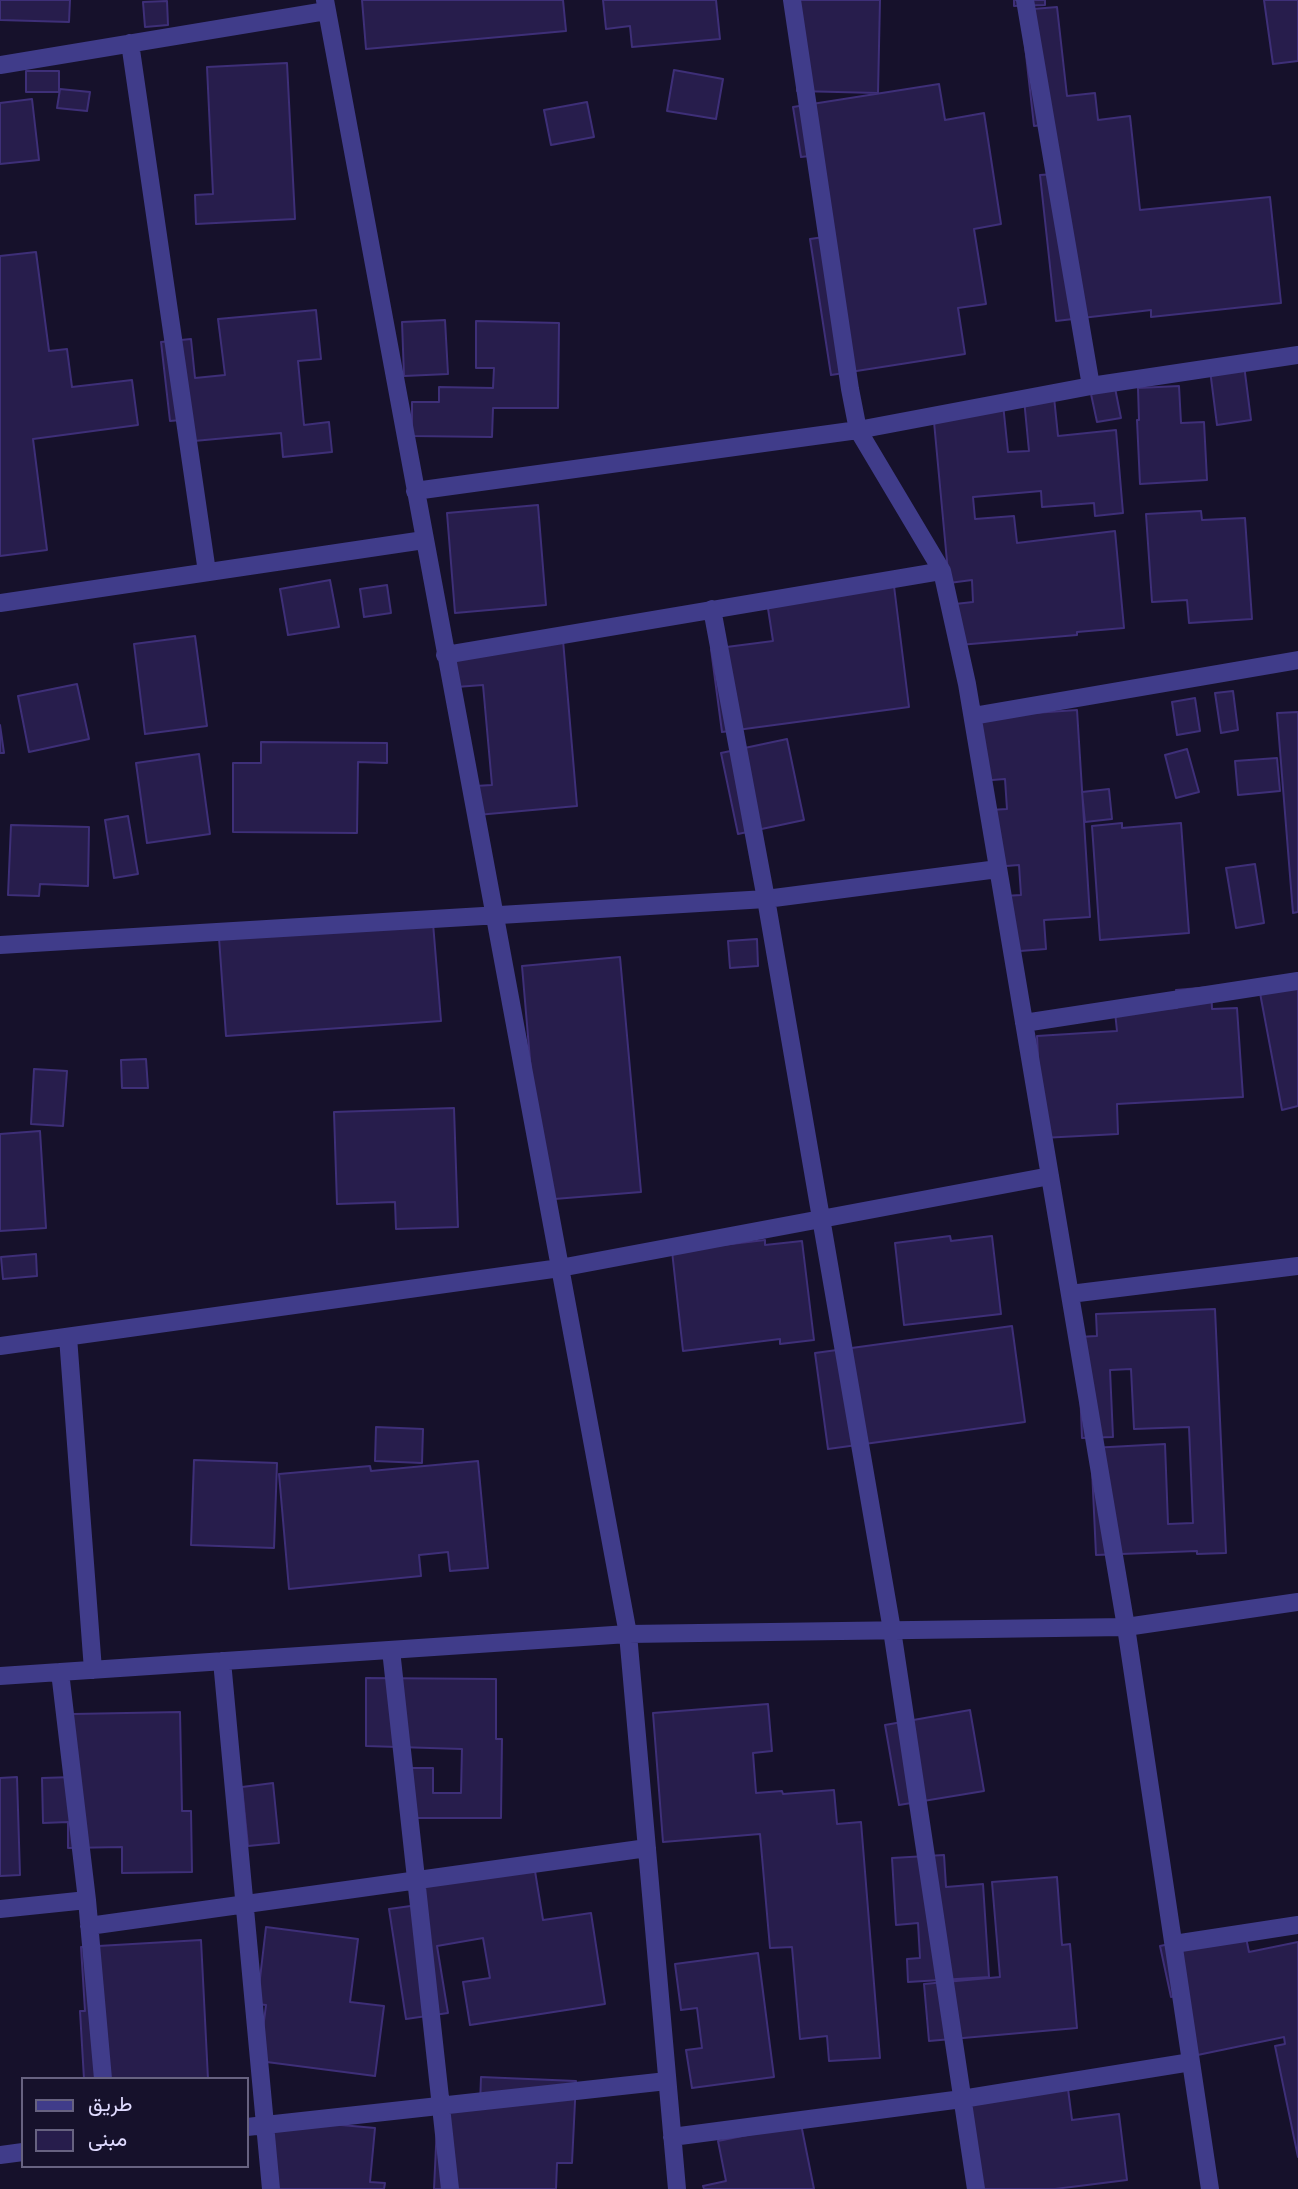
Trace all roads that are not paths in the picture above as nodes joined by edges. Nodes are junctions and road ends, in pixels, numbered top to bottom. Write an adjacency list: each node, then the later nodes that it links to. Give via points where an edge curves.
1 (792, 0): 8 (street)
2 (1025, 0): 7 (street)
3 (325, 5): 4 (street); 9 (street)
4 (130, 43): 5 (street); 12 (street)
5 (0, 65)
6 (1298, 355): 7 (street)
7 (1091, 386): 8 (street)
8 (858, 430): 9 (street); 11 (street)
9 (415, 491): 10 (street)
10 (425, 540): 12 (street); 15 (street)
11 (942, 571): 14 (street); 17 (street)
12 (207, 572): 13 (street)
13 (0, 603)
14 (712, 609): 15 (street); 19 (street)
15 (445, 655): 20 (street)
16 (1298, 660): 17 (street)
17 (973, 716): 18 (street)
18 (998, 869): 19 (street); 23 (street)
19 (766, 899): 20 (street); 25 (street)
20 (494, 916): 21 (street); 27 (street)
21 (0, 945)
22 (1298, 981): 23 (street)
23 (1024, 1023): 24 (street)
24 (1050, 1176): 25 (street); 28 (street)
25 (822, 1219): 27 (street); 33 (street)
26 (1298, 1266): 28 (street)
27 (560, 1268): 29 (street); 34 (street)
28 (1070, 1294): 32 (street)
29 (68, 1337): 30 (street); 37 (street)
30 (0, 1346)
31 (1298, 1602): 32 (street)
32 (1126, 1627): 33 (street); 47 (street)
33 (892, 1630): 34 (street); 51 (street)
34 (628, 1634): 35 (street); 40 (street)
35 (391, 1650): 36 (street); 41 (street)
36 (222, 1661): 37 (street); 43 (street)
37 (93, 1670): 38 (street)
38 (60, 1672): 39 (street); 42 (street)
39 (0, 1676)
40 (647, 1848): 41 (street); 50 (street)
41 (416, 1880): 43 (street); 52 (street)
42 (87, 1900): 44 (street); 46 (street)
43 (244, 1904): 46 (street); 53 (street)
44 (0, 1909)
45 (1298, 1925): 47 (street)
46 (89, 1926): 49 (street)
47 (1174, 1944): 48 (street)
48 (1191, 2062): 51 (street); 61 (street)
49 (103, 2077)
50 (667, 2081): 52 (street); 54 (street)
51 (962, 2099): 54 (street); 60 (street)
52 (441, 2106): 53 (street); 58 (street)
53 (256, 2126): 57 (street)
54 (673, 2137): 59 (street)
55 (21, 2152): 56 (street)
56 (0, 2155)
57 (271, 2189)
58 (450, 2189)
59 (677, 2189)
60 (976, 2189)
61 (1210, 2189)

